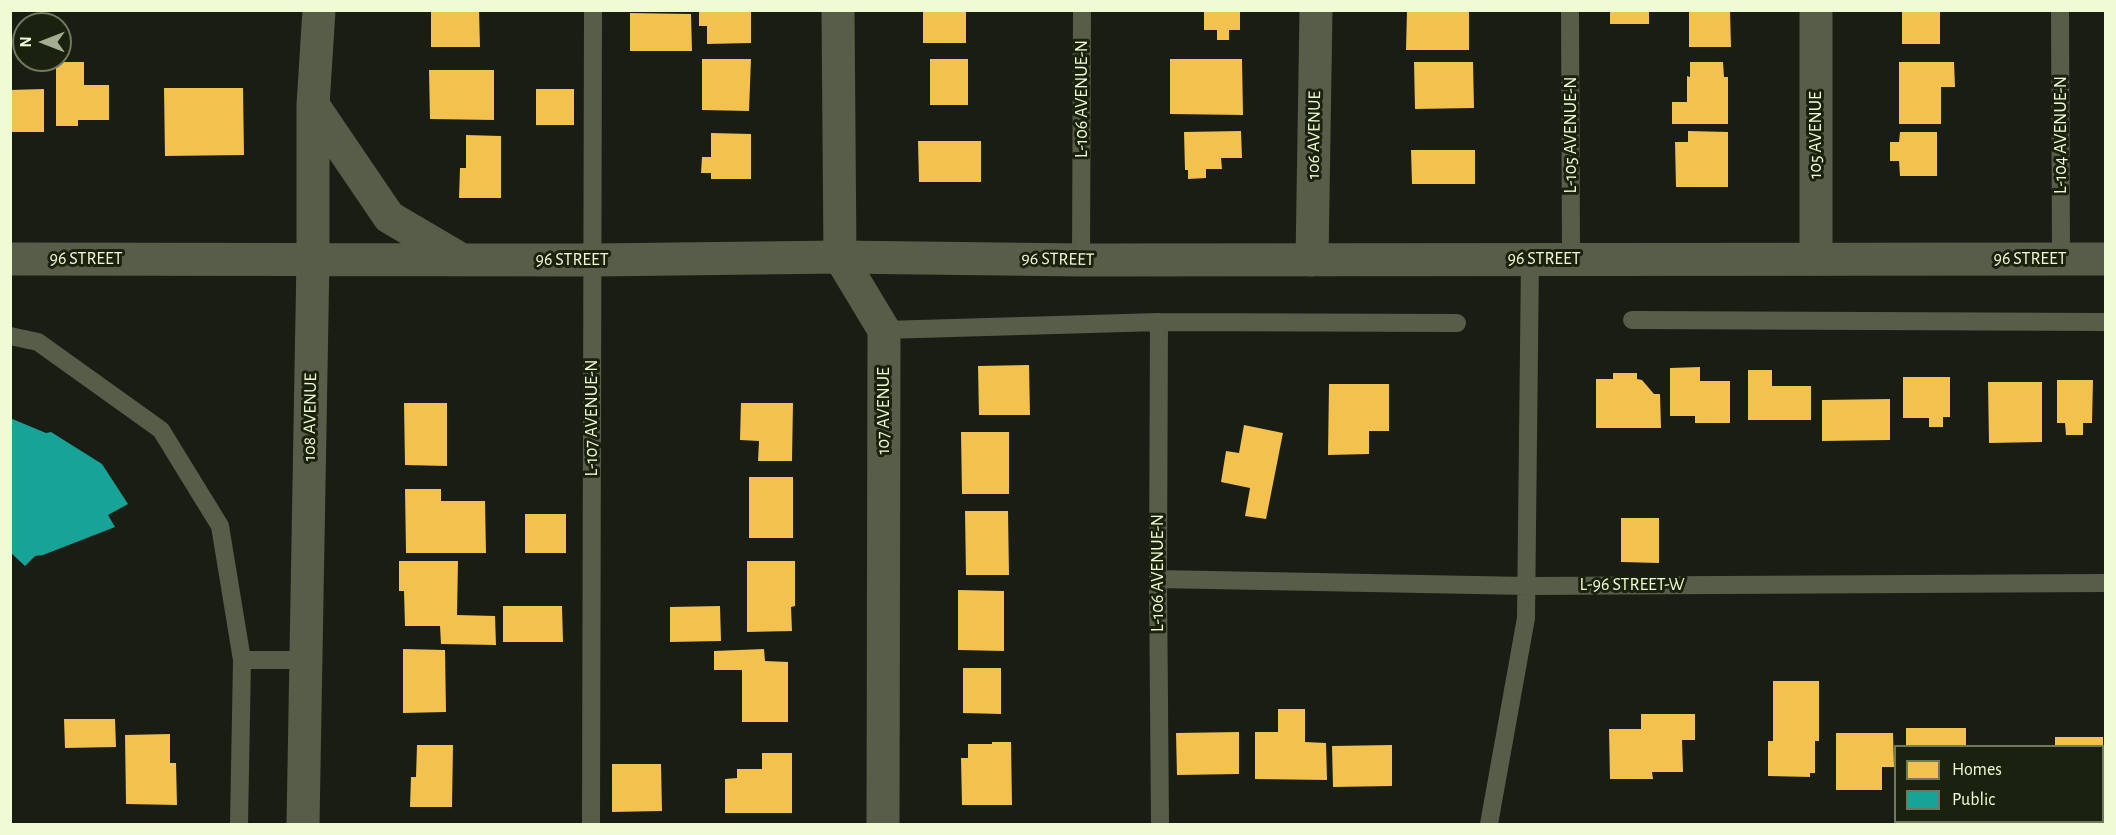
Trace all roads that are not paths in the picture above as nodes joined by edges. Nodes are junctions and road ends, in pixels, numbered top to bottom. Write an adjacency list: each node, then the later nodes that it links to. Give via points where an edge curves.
1 (319, 10): 9 (street, 108 AVENUE)
2 (593, 10): 19 (lane, L-107 AVENUE-N)
3 (838, 10): 10 (street)
4 (1082, 10): 20 (lane, L-106 AVENUE-N)
5 (1316, 10): 21 (street, 106 AVENUE)
6 (1570, 10): 14 (lane, L-105 AVENUE-N)
7 (1816, 10): 15 (street, 105 AVENUE)
8 (2060, 10): 16 (lane, L-104 AVENUE-N)
9 (313, 105): 11 (street, 108 AVENUE); 18 (street, via 389,217)
10 (840, 257): 19 (street, 96 STREET); 20 (street, 96 STREET); 26 (street)
11 (313, 258): 12 (street, 96 STREET); 18 (street, 96 STREET); 32 (street, 108 AVENUE)
12 (10, 259)
13 (1530, 259): 14 (street, 96 STREET); 21 (street, 96 STREET); 30 (lane)
14 (1571, 259): 15 (street, 96 STREET)
15 (1816, 259): 16 (street, 96 STREET)
16 (2061, 259): 17 (street, 96 STREET)
17 (2106, 259)
18 (463, 260): 19 (street, 96 STREET)
19 (593, 260): 35 (lane, L-107 AVENUE-N)
20 (1081, 260): 21 (street, 96 STREET)
21 (1312, 260)
22 (1632, 320): 24 (lane)
23 (1159, 322): 25 (lane); 26 (lane); 28 (lane, L-106 AVENUE-N)
24 (2106, 322)
25 (1456, 323)
26 (884, 330): 36 (street, 107 AVENUE)
27 (10, 336): 31 (lane, via 38,342 161,430 220,526)
28 (1158, 579): 30 (lane, L-96 STREET-W); 37 (lane, L-106 AVENUE-N)
29 (2106, 583): 30 (lane, L-96 STREET-W)
30 (1527, 586): 38 (lane, via 1526,618)
31 (242, 660): 32 (lane); 33 (lane)
32 (305, 660): 34 (street, 108 AVENUE)
33 (239, 825)
34 (303, 825)
35 (591, 825)
36 (883, 825)
37 (1160, 825)
38 (1489, 825)

